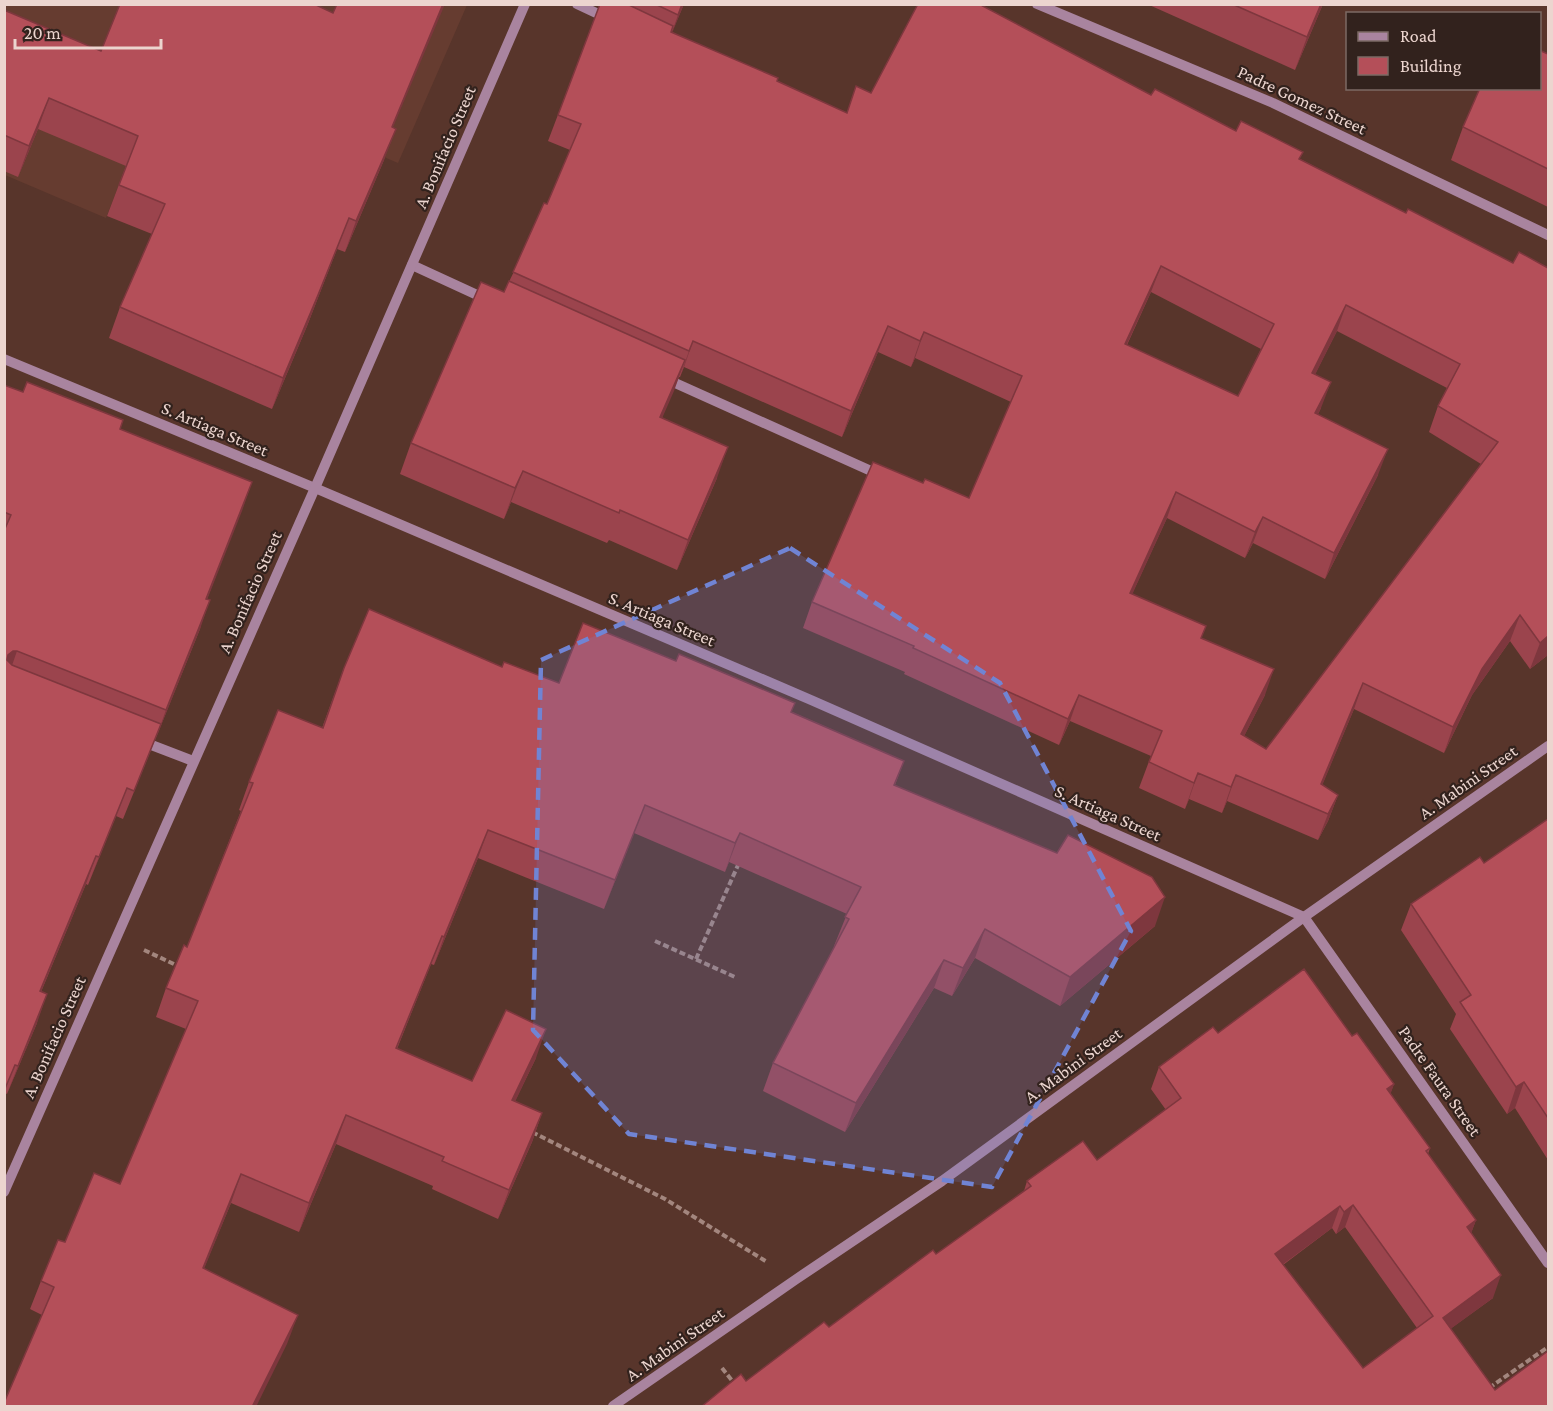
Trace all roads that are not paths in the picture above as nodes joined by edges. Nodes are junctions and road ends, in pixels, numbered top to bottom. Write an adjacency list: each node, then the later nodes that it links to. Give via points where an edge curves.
1 (525, 4): 6 (street, A. Bonifacio Street)
2 (577, 4): 4 (street)
3 (1037, 4): 5 (street, Padre Gomez Street, via 1273,103)
4 (617, 23)
5 (1548, 235)
6 (412, 265): 7 (street); 11 (street, A. Bonifacio Street)
7 (499, 304)
8 (4, 359): 11 (street, S. Artiaga Street)
9 (659, 376): 10 (street)
10 (894, 482)
11 (315, 488): 14 (street, A. Bonifacio Street); 15 (street, S. Artiaga Street)
12 (127, 735): 14 (street)
13 (1548, 746): 15 (street, A. Mabini Street)
14 (193, 761): 16 (street, A. Bonifacio Street)
15 (1304, 917): 17 (street, Padre Faura Street); 18 (street, A. Mabini Street, via 942,1181)
16 (4, 1192)
17 (1548, 1263)
18 (613, 1407)

